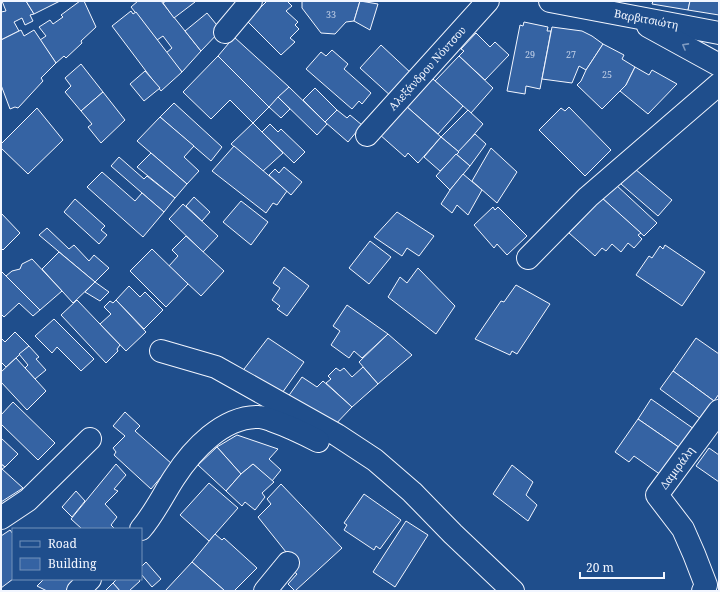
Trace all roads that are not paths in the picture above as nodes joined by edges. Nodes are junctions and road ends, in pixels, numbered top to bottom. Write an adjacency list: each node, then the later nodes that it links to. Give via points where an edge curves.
1 (252, 1): 5 (street)
2 (488, 1): 9 (street, Αλεξάνδρου Νόυτσου)
3 (550, 1): 4 (street, Βαρβιτσιώτη)
4 (632, 17): 6 (street, Βαρβιτσιώτη); 7 (street, one-way to 4)
5 (225, 32)
6 (719, 33)
7 (719, 65)
8 (719, 84): 10 (street, via 588,197)
9 (367, 135)
10 (528, 258)
11 (162, 351): 14 (street, via 216,367 375,460)
12 (719, 411): 22 (street, Δαμιράλη, via 657,495 683,529 706,585)
13 (90, 439): 15 (street, via 28,500)
14 (412, 492): 16 (street, via 294,428 260,416 237,420 212,435 186,461); 21 (street)
15 (1, 518)
16 (142, 528)
17 (288, 562): 20 (street)
18 (89, 580): 19 (street)
19 (78, 591)
20 (265, 591)
21 (513, 591)
22 (703, 591)

